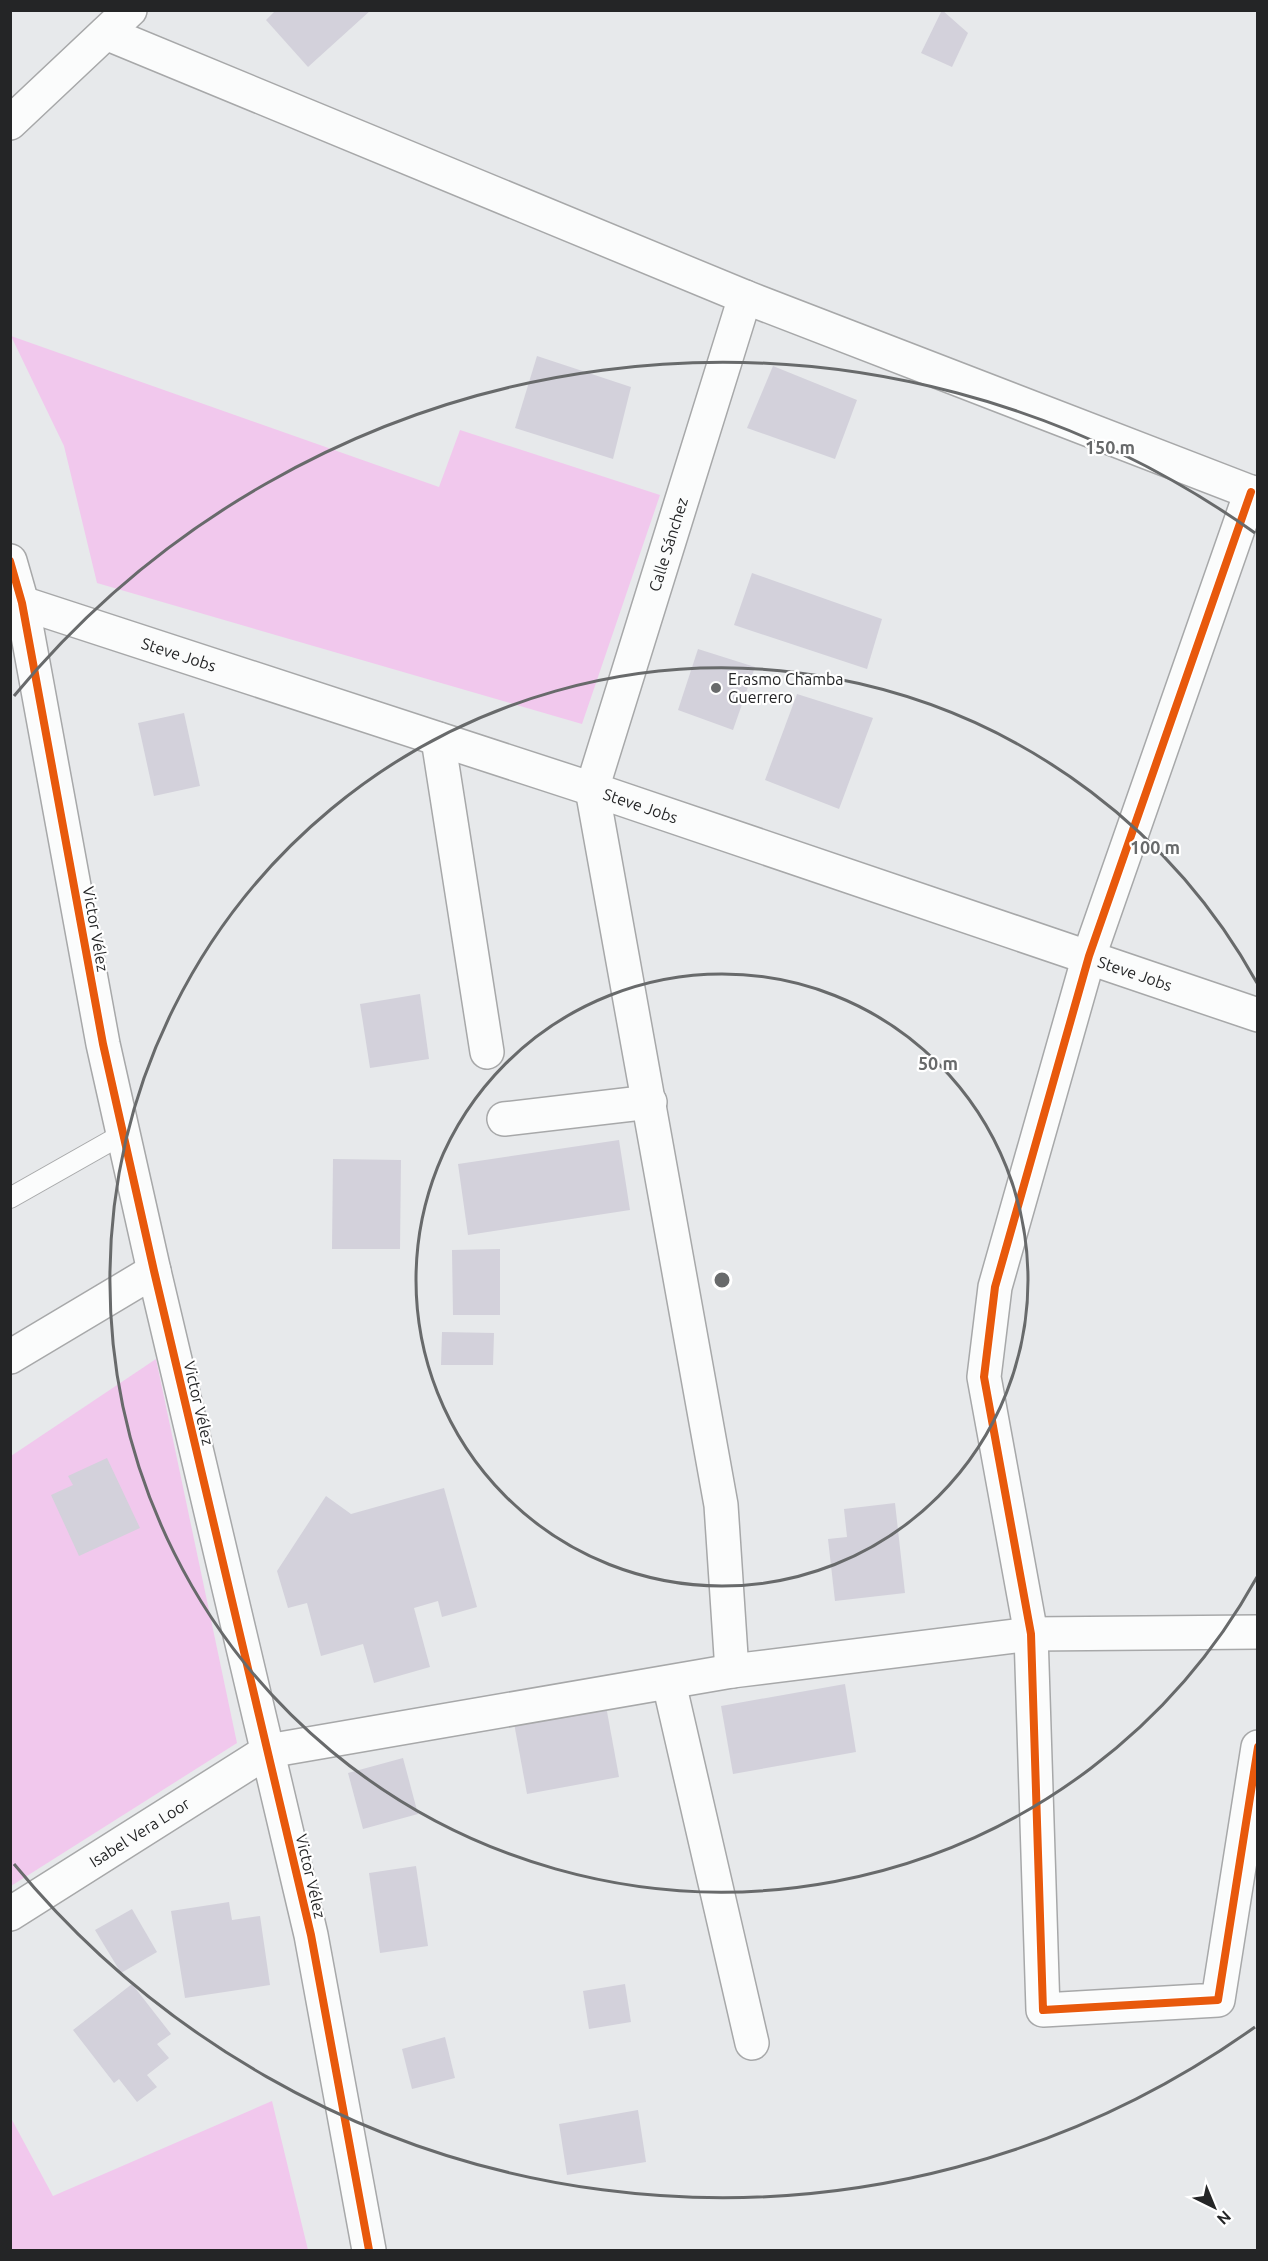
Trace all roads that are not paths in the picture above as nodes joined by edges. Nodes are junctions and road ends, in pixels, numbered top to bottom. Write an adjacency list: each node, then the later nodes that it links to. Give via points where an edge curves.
1 (130, 10): 2 (street)
2 (106, 33): 3 (street); 4 (street)
3 (10, 123)
4 (745, 297): 5 (street); 9 (street, Calle Sánchez)
5 (1254, 494): 10 (street)
6 (10, 561): 7 (street, Victor Vélez)
7 (22, 603): 8 (street, Steve Jobs); 15 (street, Victor Vélez)
8 (438, 739): 9 (street, Steve Jobs); 12 (street)
9 (592, 789): 10 (street, Steve Jobs); 13 (street)
10 (1089, 956): 11 (street, Steve Jobs); 20 (street, via 995,1287 984,1377)
11 (1257, 1015)
12 (487, 1052)
13 (650, 1102): 14 (street); 21 (street, via 721,1505)
14 (504, 1119)
15 (123, 1134): 16 (lane); 17 (street, Victor Vélez)
16 (10, 1198)
17 (154, 1271): 18 (street); 24 (street, Victor Vélez)
18 (10, 1357)
19 (1257, 1632): 20 (street)
20 (1031, 1634): 21 (street); 23 (street, via 1043,2010 1218,2000)
21 (732, 1671): 22 (street)
22 (669, 1683): 24 (street); 26 (street)
23 (1257, 1747)
24 (268, 1751): 25 (street, Isabel Vera Loor); 27 (street, Victor Vélez, via 327,2012)
25 (10, 1914)
26 (752, 2043)
27 (369, 2250)

